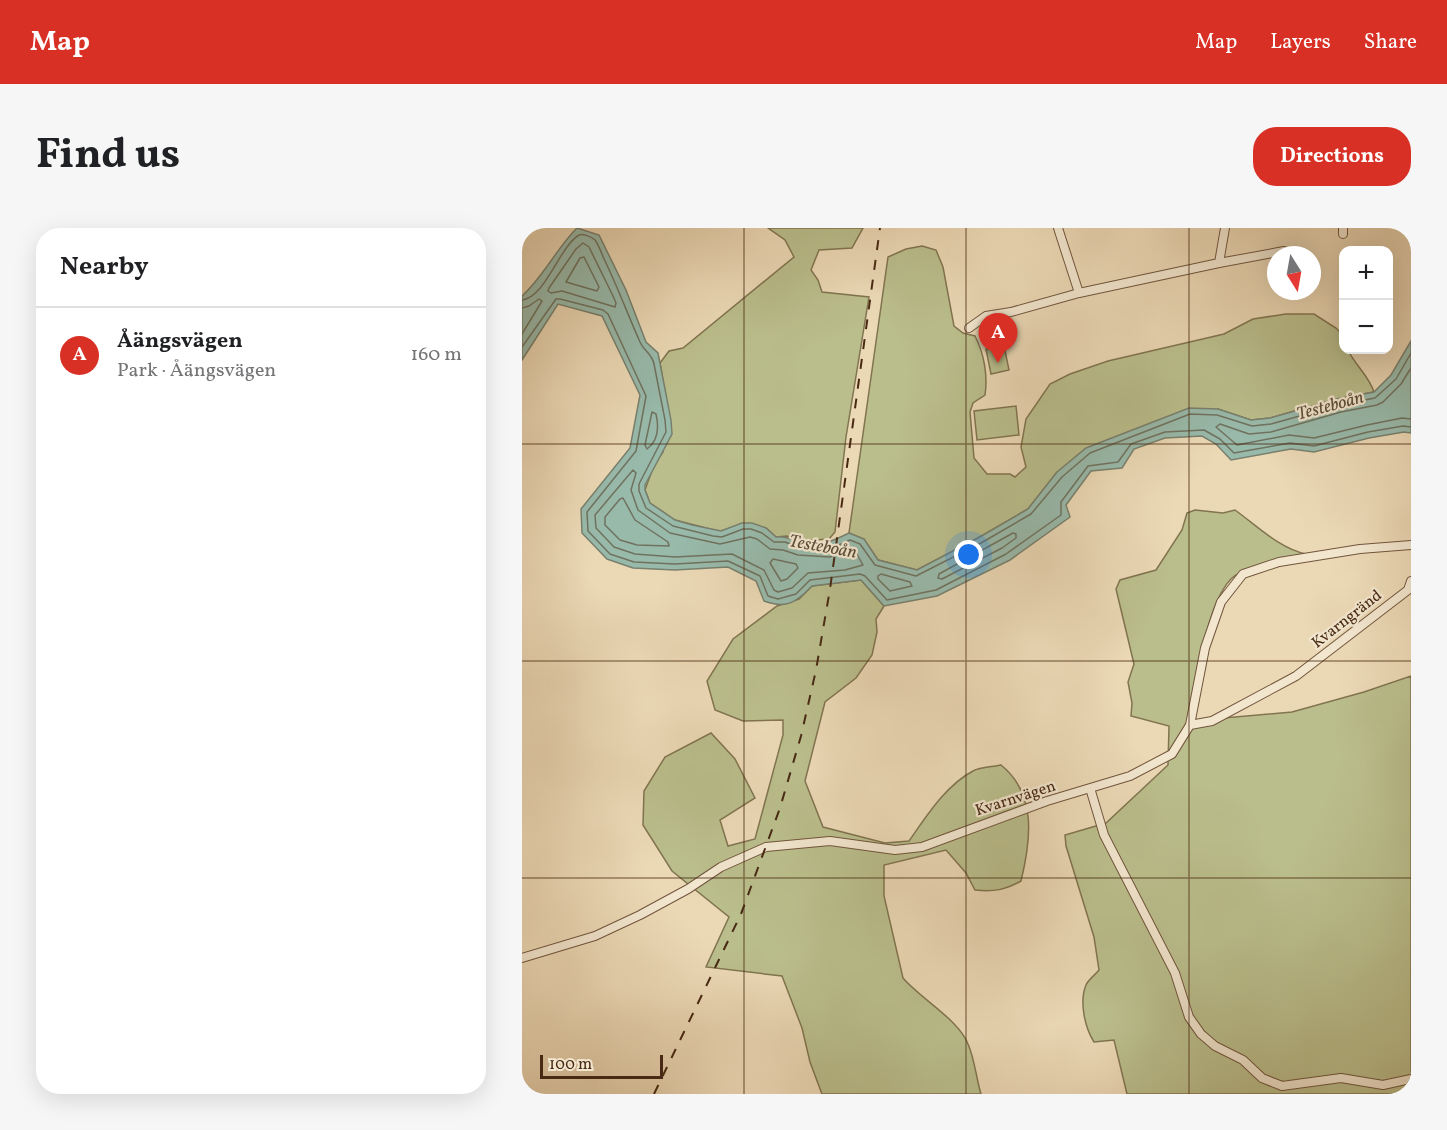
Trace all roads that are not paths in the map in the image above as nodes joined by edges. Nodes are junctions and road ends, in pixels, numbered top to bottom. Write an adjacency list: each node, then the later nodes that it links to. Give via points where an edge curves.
1 (1058, 228): 5 (street)
2 (1225, 228): 4 (street)
3 (1267, 254): 4 (street)
4 (1219, 263): 5 (street)
5 (1079, 293): 6 (street, via 986,316)
6 (969, 328)
7 (1411, 545): 9 (street, Kvarnvägen, via 1279,562 1243,574 1221,602 1208,639)
8 (1411, 581): 9 (street, Kvarngränd, via 1408,590 1296,676 1212,721)
9 (1190, 725): 10 (street, Kvarnvägen, via 1172,754 1130,776)
10 (1090, 788): 11 (street, Kvarnvägen, via 922,847 895,850 830,841 766,847 721,867 688,889 595,936); 12 (street, via 1104,835 1175,973 1189,1017 1201,1034 1243,1060 1262,1078 1282,1086 1341,1078 1383,1085)
11 (522, 958)
12 (1411, 1079)

